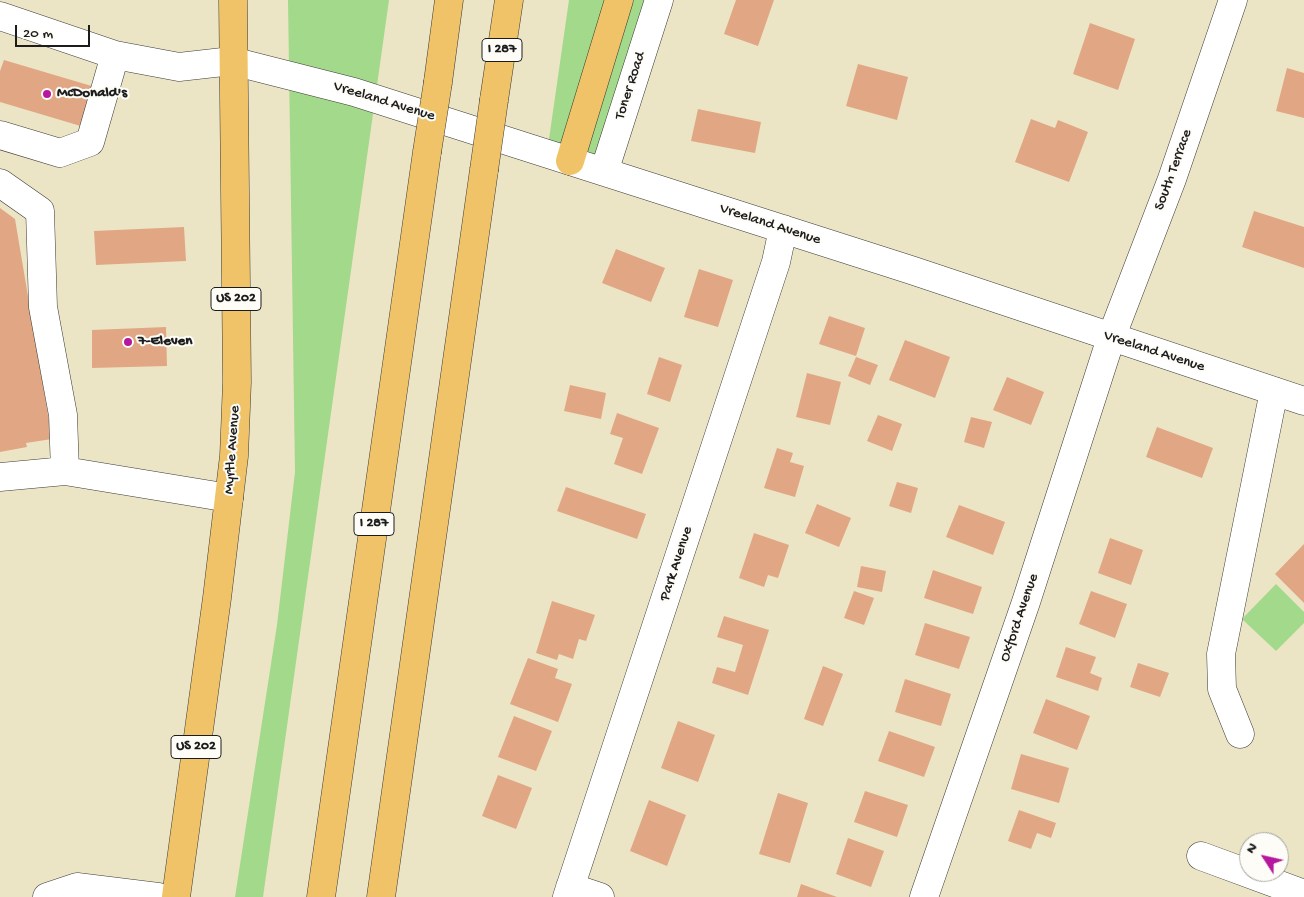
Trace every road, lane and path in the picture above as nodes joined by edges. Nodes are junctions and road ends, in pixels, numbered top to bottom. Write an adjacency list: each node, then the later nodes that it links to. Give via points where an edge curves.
1 (232, 0): 9 (main road, Myrtle Avenue / US 202)
2 (449, 0): 28 (main road, I 287, bridge)
3 (509, 0): 29 (main road, I 287, bridge)
4 (619, 0): 11 (main road)
5 (659, 0): 12 (street, Toner Road)
6 (1233, 0): 15 (street, South Terrace, via 1172,178)
7 (0, 16): 8 (street)
8 (115, 55): 9 (street, via 179,67); 10 (street, via 90,142 60,153)
9 (232, 61): 11 (street, Vreeland Avenue, via 354,92); 20 (main road, Myrtle Avenue / US 202, via 237,382)
10 (0, 135)
11 (570, 161): 12 (street, Vreeland Avenue)
12 (604, 172): 14 (street, Vreeland Avenue)
13 (0, 183): 18 (street, via 40,211 43,307 63,415)
14 (783, 229): 15 (street, Vreeland Avenue); 23 (street, Park Avenue, via 776,262)
15 (1111, 338): 16 (street, Vreeland Avenue); 31 (street, Oxford Avenue, via 1026,602)
16 (1274, 391): 17 (street, Vreeland Avenue); 21 (street, via 1221,654 1222,689)
17 (1304, 401)
18 (65, 471): 19 (street); 20 (street)
19 (0, 477)
20 (229, 498): 27 (main road, Myrtle Avenue / US 202)
21 (1240, 734)
22 (1201, 856): 24 (street)
23 (569, 892): 30 (street)
24 (1304, 894)
25 (47, 897): 26 (street, via 77,887)
26 (158, 897)
27 (176, 897)
28 (321, 897)
29 (381, 897)
30 (600, 897)
31 (924, 897)

